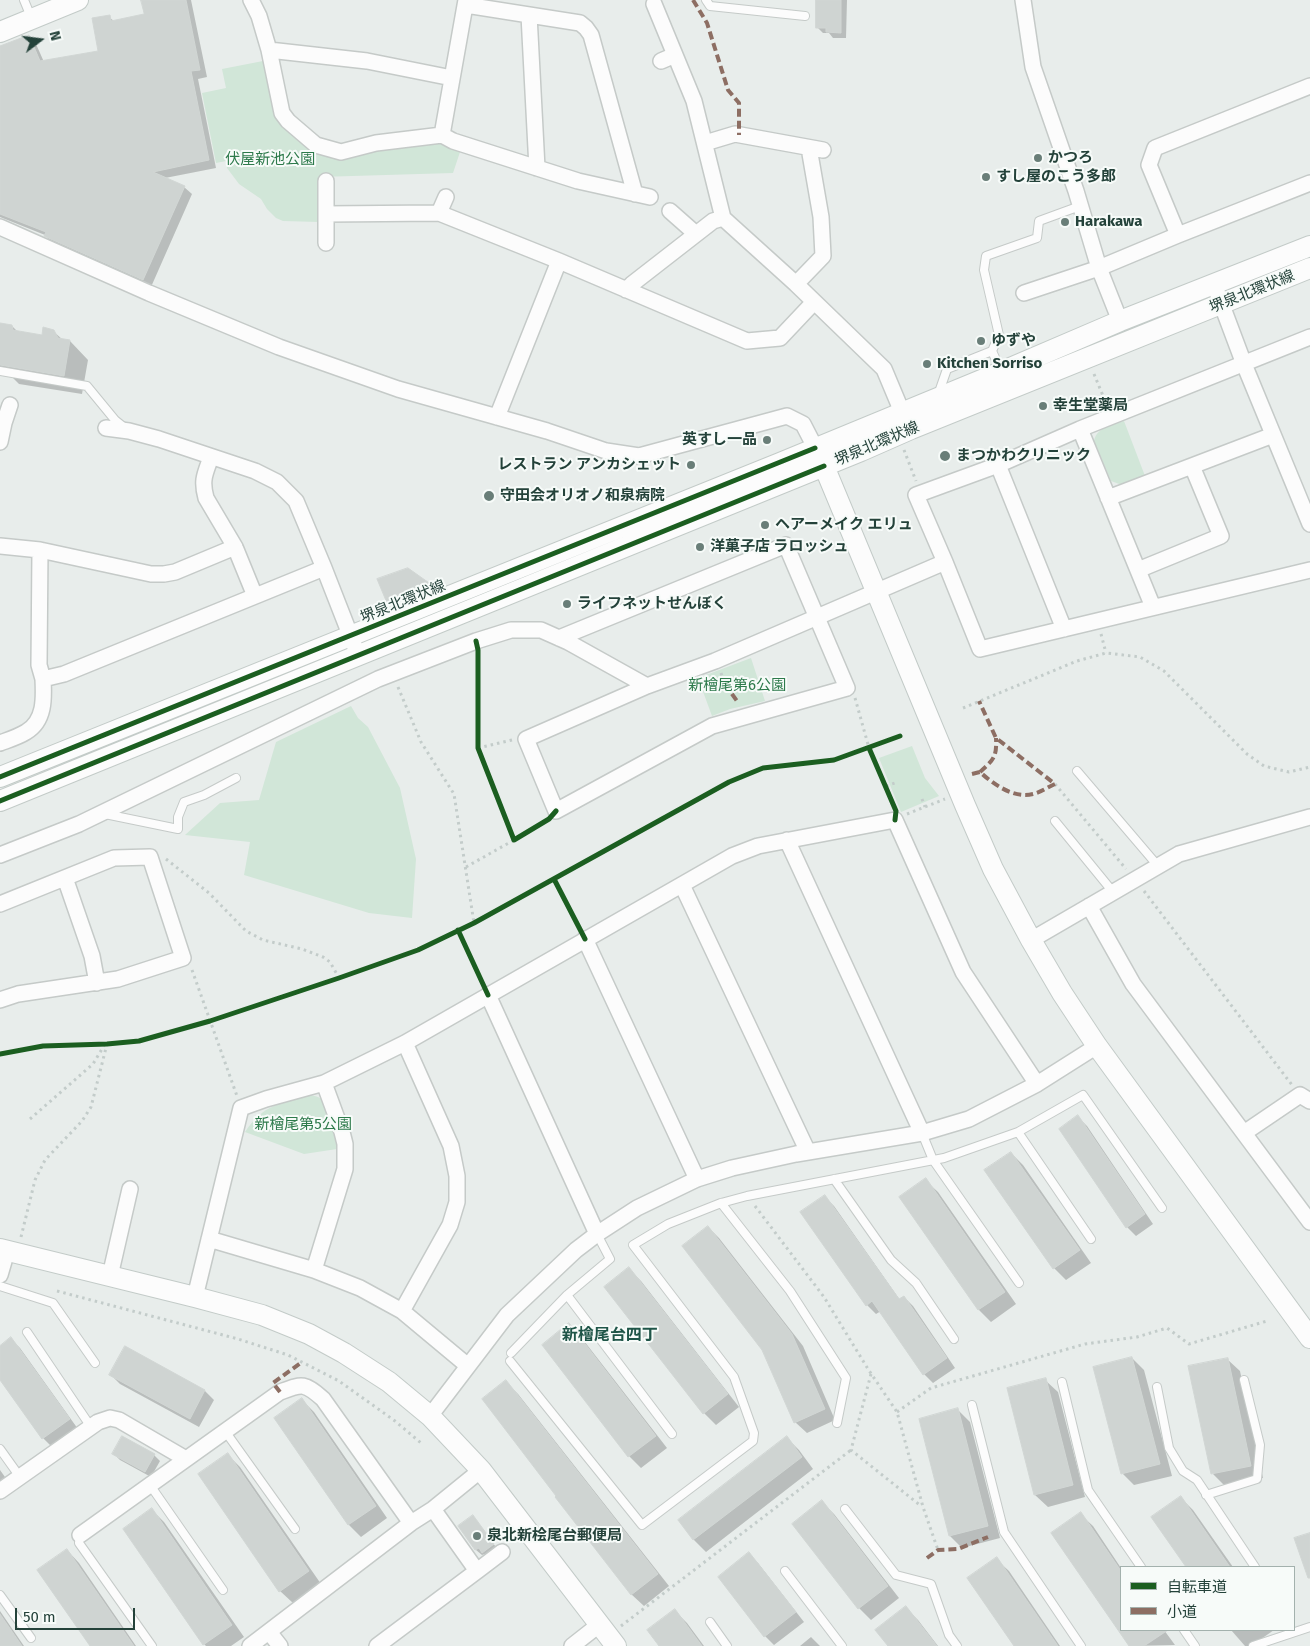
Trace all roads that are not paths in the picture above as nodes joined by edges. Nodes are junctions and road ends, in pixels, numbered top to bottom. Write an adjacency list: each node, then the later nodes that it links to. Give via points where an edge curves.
1 (24, 0): 10 (lane)
2 (78, 0): 10 (main road)
3 (251, 0): 12 (street)
4 (706, 0): 9 (lane, via 710,6)
5 (1023, 0): 21 (street, via 1033,67)
6 (466, 3): 8 (street); 13 (street)
7 (654, 4): 16 (street, via 668,58 694,101)
8 (529, 15): 17 (street); 17 (street, via 580,22 586,28 643,195)
9 (805, 16)
10 (31, 19): 11 (main road)
11 (0, 32)
12 (269, 50): 13 (street, via 366,61); 15 (street, via 282,113 316,145 341,152 376,143)
13 (452, 78): 15 (street)
14 (1310, 86): 28 (street, via 1154,148 1148,165)
15 (442, 135): 17 (street)
16 (704, 143): 25 (street); 34 (street, via 735,134 816,149 823,256)
17 (537, 168)
18 (326, 181): 24 (street)
19 (1310, 183): 28 (street)
20 (446, 197): 23 (street)
21 (1080, 206): 32 (street); 42 (lane, via 1039,221 1037,238 986,256 984,270 999,335)
22 (670, 210): 27 (street)
23 (439, 213): 24 (street); 31 (street)
24 (326, 214): 29 (street)
25 (723, 218): 27 (street, via 713,221); 34 (street)
26 (0, 227): 49 (street, via 279,347 398,389)
27 (696, 234): 36 (street)
28 (1178, 235): 32 (street)
29 (326, 243)
30 (1310, 246): 35 (main road, 堺泉北環状線)
31 (559, 261): 36 (street); 49 (street)
32 (1099, 268): 37 (street); 40 (street)
33 (1310, 268): 39 (main road, 堺泉北環状線)
34 (796, 284): 38 (street)
35 (1214, 284): 39 (street); 40 (main road, 堺泉北環状線)
36 (626, 290): 38 (street, via 746,341 780,338)
37 (1024, 293)
38 (814, 302): 48 (street, via 884,369)
39 (1221, 304): 43 (street); 59 (main road, 堺泉北環状線)
40 (1120, 321): 45 (main road, 堺泉北環状線)
41 (1310, 337): 43 (street)
42 (992, 351): 45 (lane); 46 (lane, via 947,369)
43 (1244, 364): 52 (street); 54 (street)
44 (0, 371): 53 (lane, via 87,386 115,420)
45 (1002, 372): 46 (main road, 堺泉北環状線)
46 (937, 398): 48 (main road, 堺泉北環状線)
47 (10, 405): 50 (street)
48 (902, 412): 56 (main road, 堺泉北環状線)
49 (497, 417): 56 (street, via 606,451 638,456 787,416 803,424)
50 (2, 422): 55 (street)
51 (106, 428): 53 (street)
52 (1080, 430): 58 (street); 61 (street)
53 (129, 431): 57 (street)
54 (1273, 435): 60 (street); 62 (street)
55 (0, 442)
56 (815, 448): 59 (street); 75 (main road, 堺泉北環状線)
57 (211, 457): 64 (street, via 203,481 204,491); 67 (street, via 255,471 284,488 296,501)
58 (998, 465): 66 (street, via 916,495); 74 (street)
59 (824, 466): 70 (main road); 77 (main road, 堺泉北環状線)
60 (1192, 466): 61 (street); 68 (street, via 1221,536)
61 (1108, 498): 68 (street)
62 (1310, 524)
63 (0, 546): 65 (street)
64 (236, 547): 65 (street, via 164,574); 71 (street)
65 (40, 550): 78 (street, via 39,664)
66 (945, 562): 70 (street); 74 (street, via 980,649)
67 (324, 568): 71 (street); 75 (street)
68 (1138, 570): 72 (street)
69 (1310, 570): 72 (street)
70 (875, 591): 73 (street); 97 (main road, via 993,869)
71 (255, 596): 78 (street, via 64,674)
72 (1153, 607): 74 (street)
73 (817, 618): 76 (street, via 786,545); 79 (street); 79 (street, via 846,688 712,726 556,811 526,739)
74 (1064, 629)
75 (351, 636): 77 (street); 82 (main road, 堺泉北環状線)
76 (558, 638): 79 (street); 85 (street, via 541,630 511,630 392,673)
77 (358, 655): 84 (main road, 堺泉北環状線)
78 (43, 679): 80 (street, via 44,700 38,722 26,732)
79 (647, 686)
80 (0, 743)
81 (1077, 771): 90 (lane)
82 (0, 777)
83 (236, 778): 85 (lane, via 184,802 178,817 178,829)
84 (0, 802)
85 (100, 814): 89 (street)
86 (1310, 817): 90 (street, via 1179,854)
87 (1055, 821): 93 (lane)
88 (787, 840): 92 (street, via 732,856); 104 (street, via 895,820 963,972); 107 (street)
89 (0, 856)
90 (1158, 866): 93 (street)
91 (65, 878): 94 (street); 98 (street, via 92,956); 98 (street, via 114,858 150,857 183,958)
92 (682, 885): 96 (street); 109 (street)
93 (1113, 892): 95 (street)
94 (0, 904)
95 (1089, 906): 97 (street); 108 (street, via 1133,984)
96 (585, 939): 99 (street); 111 (street)
97 (1031, 940): 102 (main road)
98 (97, 983): 100 (street, via 18,994)
99 (488, 995): 101 (street); 117 (street)
100 (0, 1000)
101 (405, 1043): 103 (street); 128 (street, via 451,1146 458,1176 457,1202 450,1225)
102 (1097, 1046): 104 (street); 130 (main road)
103 (324, 1083): 118 (street, via 241,1108); 121 (street, via 345,1144 345,1169)
104 (1037, 1084): 107 (street, via 969,1118)
105 (1305, 1098): 108 (street)
106 (1018, 1132): 110 (lane); 115 (lane, via 1083,1096); 119 (lane)
107 (922, 1133): 109 (street); 110 (lane)
108 (1244, 1133): 116 (street)
109 (808, 1152): 111 (street)
110 (933, 1160): 112 (lane); 124 (lane)
111 (697, 1179): 117 (street, via 637,1208)
112 (834, 1179): 114 (lane); 131 (lane, via 891,1260 916,1283)
113 (130, 1189): 123 (street)
114 (722, 1203): 126 (lane, via 668,1224 633,1245 734,1377 754,1433 753,1441 642,1525 510,1357); 139 (lane, via 790,1291 846,1378)
115 (1162, 1208)
116 (1308, 1214)
117 (597, 1234): 126 (lane, via 610,1259); 133 (street, via 507,1314)
118 (209, 1239): 121 (street); 127 (street)
119 (1090, 1239)
120 (9, 1247): 122 (street); 123 (main road)
121 (314, 1270): 128 (street, via 360,1288)
122 (0, 1275)
123 (110, 1276): 127 (main road)
124 (1019, 1283)
125 (0, 1286): 132 (lane, via 53,1303)
126 (567, 1295): 142 (lane)
127 (195, 1297): 138 (main road, via 262,1315 309,1334 389,1382)
128 (402, 1311): 133 (street)
129 (27, 1332): 140 (lane)
130 (1310, 1338)
131 (954, 1339)
132 (95, 1363)
133 (468, 1366): 138 (street)
134 (1244, 1380): 149 (lane, via 1260,1445 1257,1479)
135 (1062, 1382): 156 (lane, via 1088,1490)
136 (1157, 1387): 149 (lane, via 1169,1448)
137 (972, 1405): 178 (lane, via 1004,1532)
138 (430, 1416): 145 (main road)
139 (836, 1423)
140 (91, 1427): 144 (street, via 110,1418 119,1420); 146 (street)
141 (225, 1431): 144 (street); 152 (street, via 280,1392 298,1385 311,1388 323,1399); 153 (lane)
142 (672, 1434)
143 (0, 1449): 146 (lane)
144 (186, 1459): 147 (street)
145 (481, 1470): 150 (street); 168 (main road)
146 (20, 1477): 148 (street)
147 (150, 1485): 154 (street); 160 (lane)
148 (0, 1491)
149 (1206, 1495): 157 (lane)
150 (433, 1509): 152 (street); 158 (street)
151 (845, 1509): 177 (lane, via 896,1575 932,1584 949,1635)
152 (411, 1524): 167 (street)
153 (295, 1529)
154 (80, 1535): 170 (lane, via 79,1543)
155 (502, 1552): 158 (street)
156 (1140, 1566)
157 (1254, 1566)
158 (477, 1571): 173 (street)
159 (785, 1571): 176 (lane)
160 (223, 1590)
161 (0, 1595): 169 (lane)
162 (710, 1622): 175 (lane)
163 (1310, 1627): 164 (lane)
164 (1296, 1628)
165 (1185, 1631): 179 (lane)
166 (1289, 1631): 180 (lane)
167 (269, 1632): 171 (street); 172 (street)
168 (612, 1632): 174 (street)
169 (31, 1638)
170 (152, 1646)
171 (250, 1646)
172 (280, 1646)
173 (377, 1646)
174 (572, 1646)
175 (727, 1646)
176 (842, 1646)
177 (957, 1646)
178 (1082, 1646)
179 (1195, 1646)
180 (1256, 1646)

